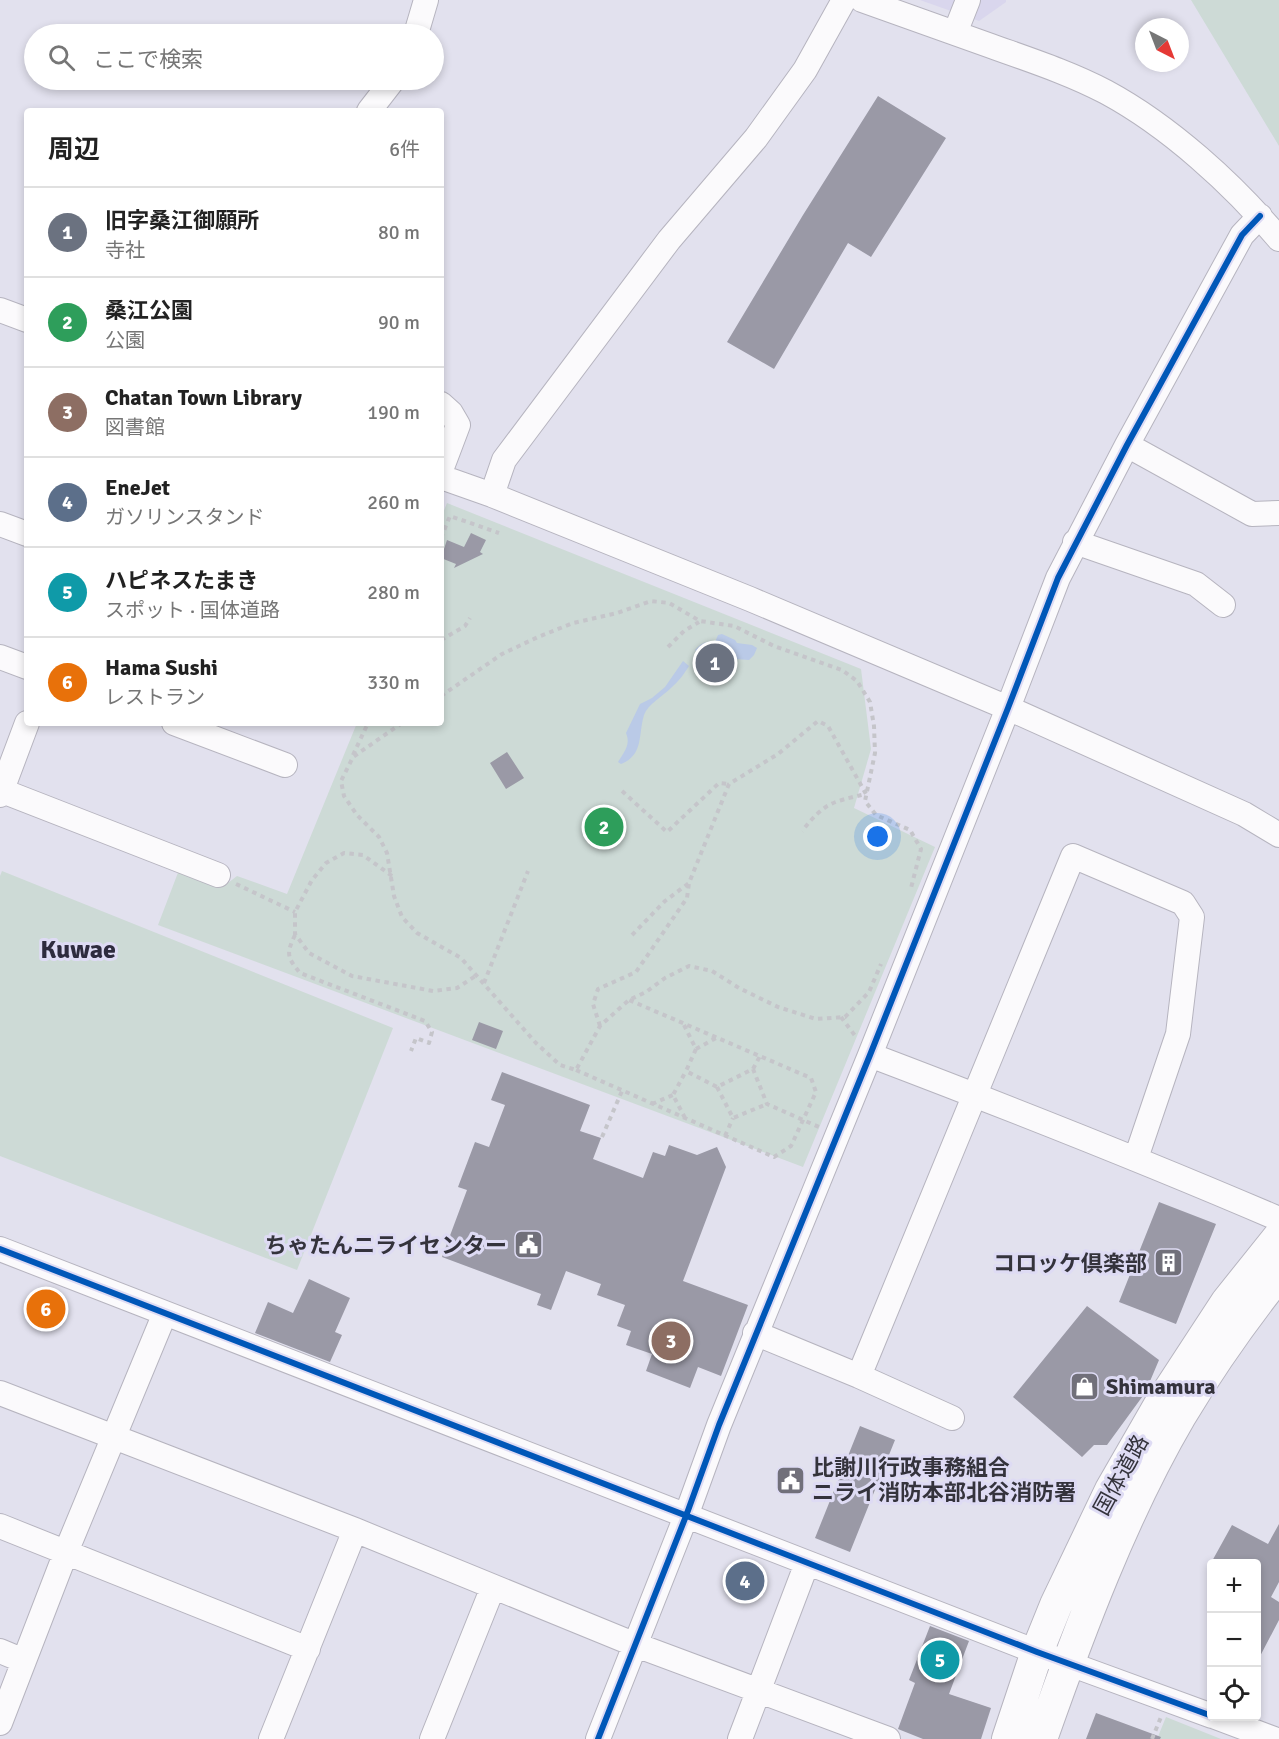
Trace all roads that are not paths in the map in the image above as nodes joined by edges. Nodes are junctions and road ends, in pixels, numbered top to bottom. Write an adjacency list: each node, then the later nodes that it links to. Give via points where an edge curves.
1 (426, 0): 5 (street)
2 (844, 0): 17 (street, via 805,70 756,138 669,240 504,459)
3 (862, 0): 6 (street)
4 (968, 0): 6 (street)
5 (419, 24)
6 (955, 33): 9 (street, via 1068,74 1121,101 1186,147)
7 (385, 90): 8 (street)
8 (371, 108)
9 (1260, 216): 10 (street); 14 (street, via 1242,235)
10 (1279, 239)
11 (0, 310): 12 (street)
12 (24, 319)
13 (444, 407): 15 (street, via 458,425)
14 (1127, 445): 18 (street, via 1252,514); 21 (street)
15 (444, 462)
16 (444, 478): 17 (street)
17 (492, 495): 25 (street)
18 (1279, 513)
19 (0, 524): 20 (street)
20 (24, 533)
21 (1075, 542): 22 (street, via 1196,584); 25 (street)
22 (1223, 605)
23 (0, 657): 24 (street)
24 (24, 666)
25 (1008, 708): 30 (street, via 1244,814); 32 (street)
26 (26, 726): 29 (street)
27 (182, 726): 28 (street)
28 (285, 765)
29 (1, 792): 31 (street)
30 (1279, 835)
31 (218, 875)
32 (865, 1049): 33 (street); 40 (street)
33 (976, 1095): 34 (street); 34 (street, via 1073,856 1182,903 1192,917 1178,1034); 41 (street)
34 (1136, 1158): 35 (street)
35 (1279, 1219)
36 (1279, 1237): 54 (main road, 国体道路, via 1227,1302 1161,1403 1111,1490)
37 (0, 1249): 39 (street)
38 (1279, 1274): 56 (main road, 国体道路, via 1245,1317 1179,1418 1141,1490)
39 (165, 1313): 44 (street); 45 (street)
40 (755, 1333): 41 (street); 45 (street)
41 (859, 1376): 43 (street)
42 (0, 1394): 44 (street)
43 (952, 1418)
44 (113, 1438): 47 (street); 48 (street)
45 (686, 1516): 49 (street); 51 (street)
46 (0, 1526): 48 (street)
47 (355, 1530): 50 (street); 52 (street)
48 (66, 1552): 52 (street); 55 (street)
49 (807, 1563): 54 (street); 57 (street)
50 (493, 1587): 51 (street); 62 (street)
51 (636, 1645): 57 (street); 63 (street)
52 (308, 1649): 61 (street)
53 (0, 1651): 55 (street)
54 (1037, 1652): 56 (street); 66 (main road, 国体道路)
55 (24, 1661): 60 (street)
56 (1068, 1663): 58 (street); 67 (main road, 国体道路)
57 (759, 1690): 64 (street); 65 (street)
58 (1207, 1714)
59 (1225, 1721): 68 (street)
60 (0, 1723)
61 (271, 1739)
62 (432, 1739)
63 (598, 1739)
64 (740, 1739)
65 (888, 1739)
66 (1008, 1739)
67 (1041, 1739)
68 (1274, 1739)

